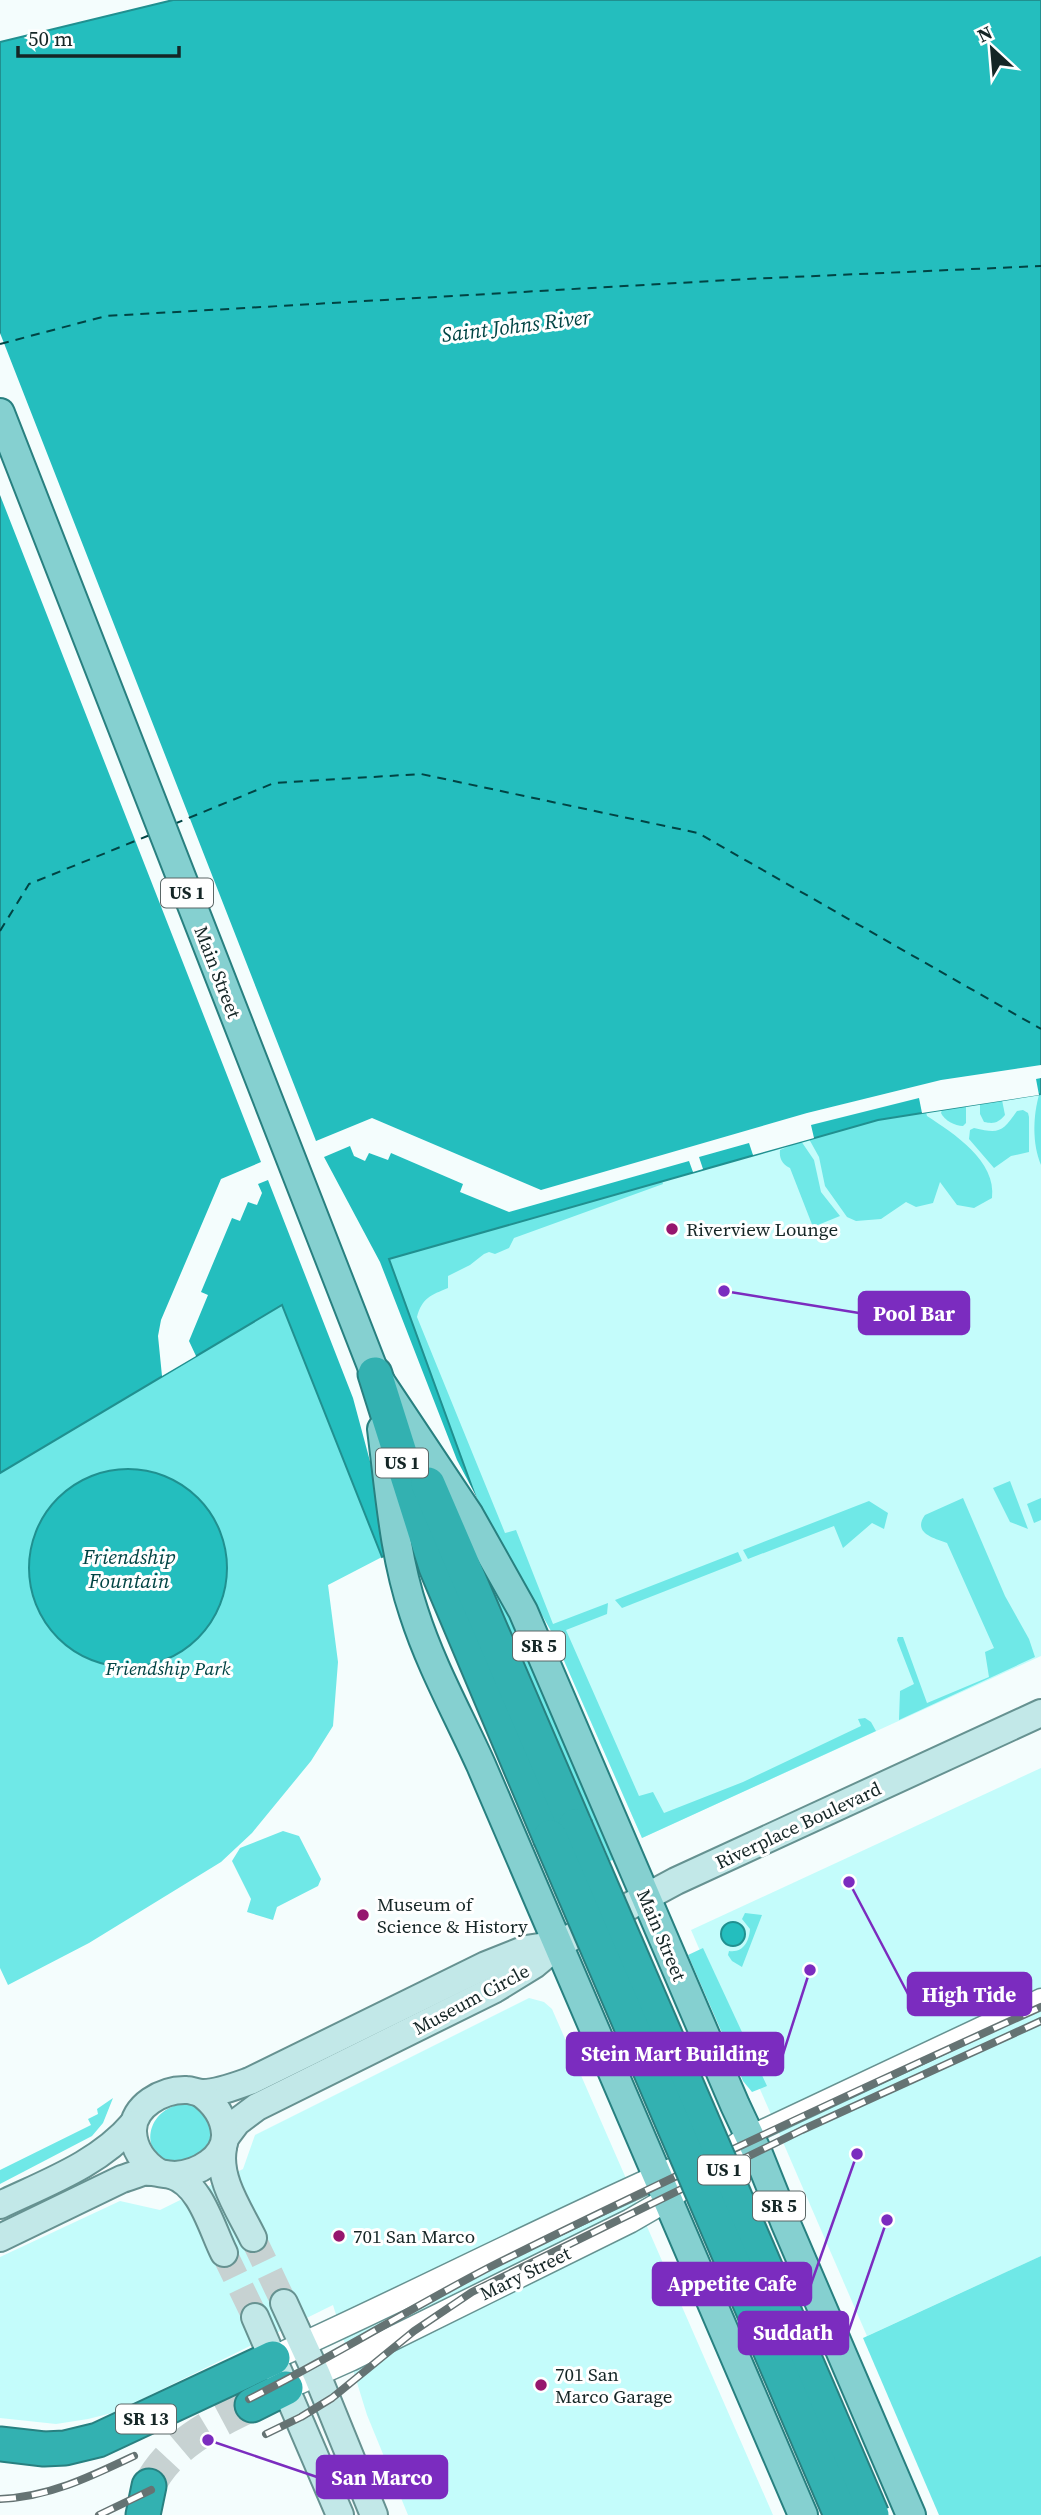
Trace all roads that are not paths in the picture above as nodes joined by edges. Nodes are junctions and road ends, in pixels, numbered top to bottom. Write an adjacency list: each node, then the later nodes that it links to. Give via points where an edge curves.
1 (0, 413): 2 (main road, Main Street / US 1)
2 (375, 1374): 3 (highway, US 1); 3 (main road, Main Street / SR 5)
3 (441, 1547): 5 (highway, US 1); 6 (main road, Main Street / SR 5, via 534,1636); 7 (main road, Main Street / SR 5, via 414,1614)
4 (1041, 1713): 6 (main road, Riverplace Boulevard)
5 (562, 1831): 31 (highway, US 1, bridge); 32 (highway, US 1, bridge)
6 (646, 1898): 7 (main road, Riverplace Boulevard); 11 (main road, Main Street / SR 5)
7 (559, 1944): 9 (main road, Museum Circle, via 509,1955 258,2077); 12 (main road, Museum Circle, via 495,1989 257,2107 237,2122); 14 (main road, Main Street / SR 5)
8 (1041, 1998): 11 (street, Mary Street)
9 (201, 2093): 10 (main road, Museum Circle, via 180,2090 160,2095 142,2109); 12 (main road, via 218,2112)
10 (133, 2124): 13 (main road, via 136,2148 143,2160); 15 (main road, Museum Circle, via 97,2157)
11 (750, 2135): 14 (street, Mary Street); 23 (main road, Main Street / SR 5)
12 (224, 2143): 13 (main road, Museum Circle, via 217,2157 202,2167 184,2174); 17 (main road, via 224,2177)
13 (165, 2173): 16 (main road, Museum Circle, via 144,2172 122,2179); 18 (main road, via 194,2191)
14 (663, 2187): 21 (street, Mary Street, via 580,2211); 22 (street, Mary Street, via 631,2221); 26 (main road, Main Street / SR 5)
15 (0, 2205)
16 (3, 2230)
17 (253, 2238)
18 (223, 2253)
19 (284, 2303): 21 (main road)
20 (255, 2318): 21 (main road)
21 (288, 2351): 22 (main road); 24 (main road); 27 (highway, SR 13, via 98,2440 55,2449)
22 (317, 2375): 24 (street, Mary Street); 29 (main road)
23 (852, 2378): 26 (main road); 33 (main road, Main Street / SR 5)
24 (286, 2388): 25 (highway); 28 (main road)
25 (252, 2405)
26 (762, 2419): 30 (main road, Main Street / SR 5)
27 (6, 2445)
28 (340, 2515)
29 (374, 2515)
30 (803, 2515)
31 (841, 2515)
32 (872, 2515)
33 (911, 2515)

